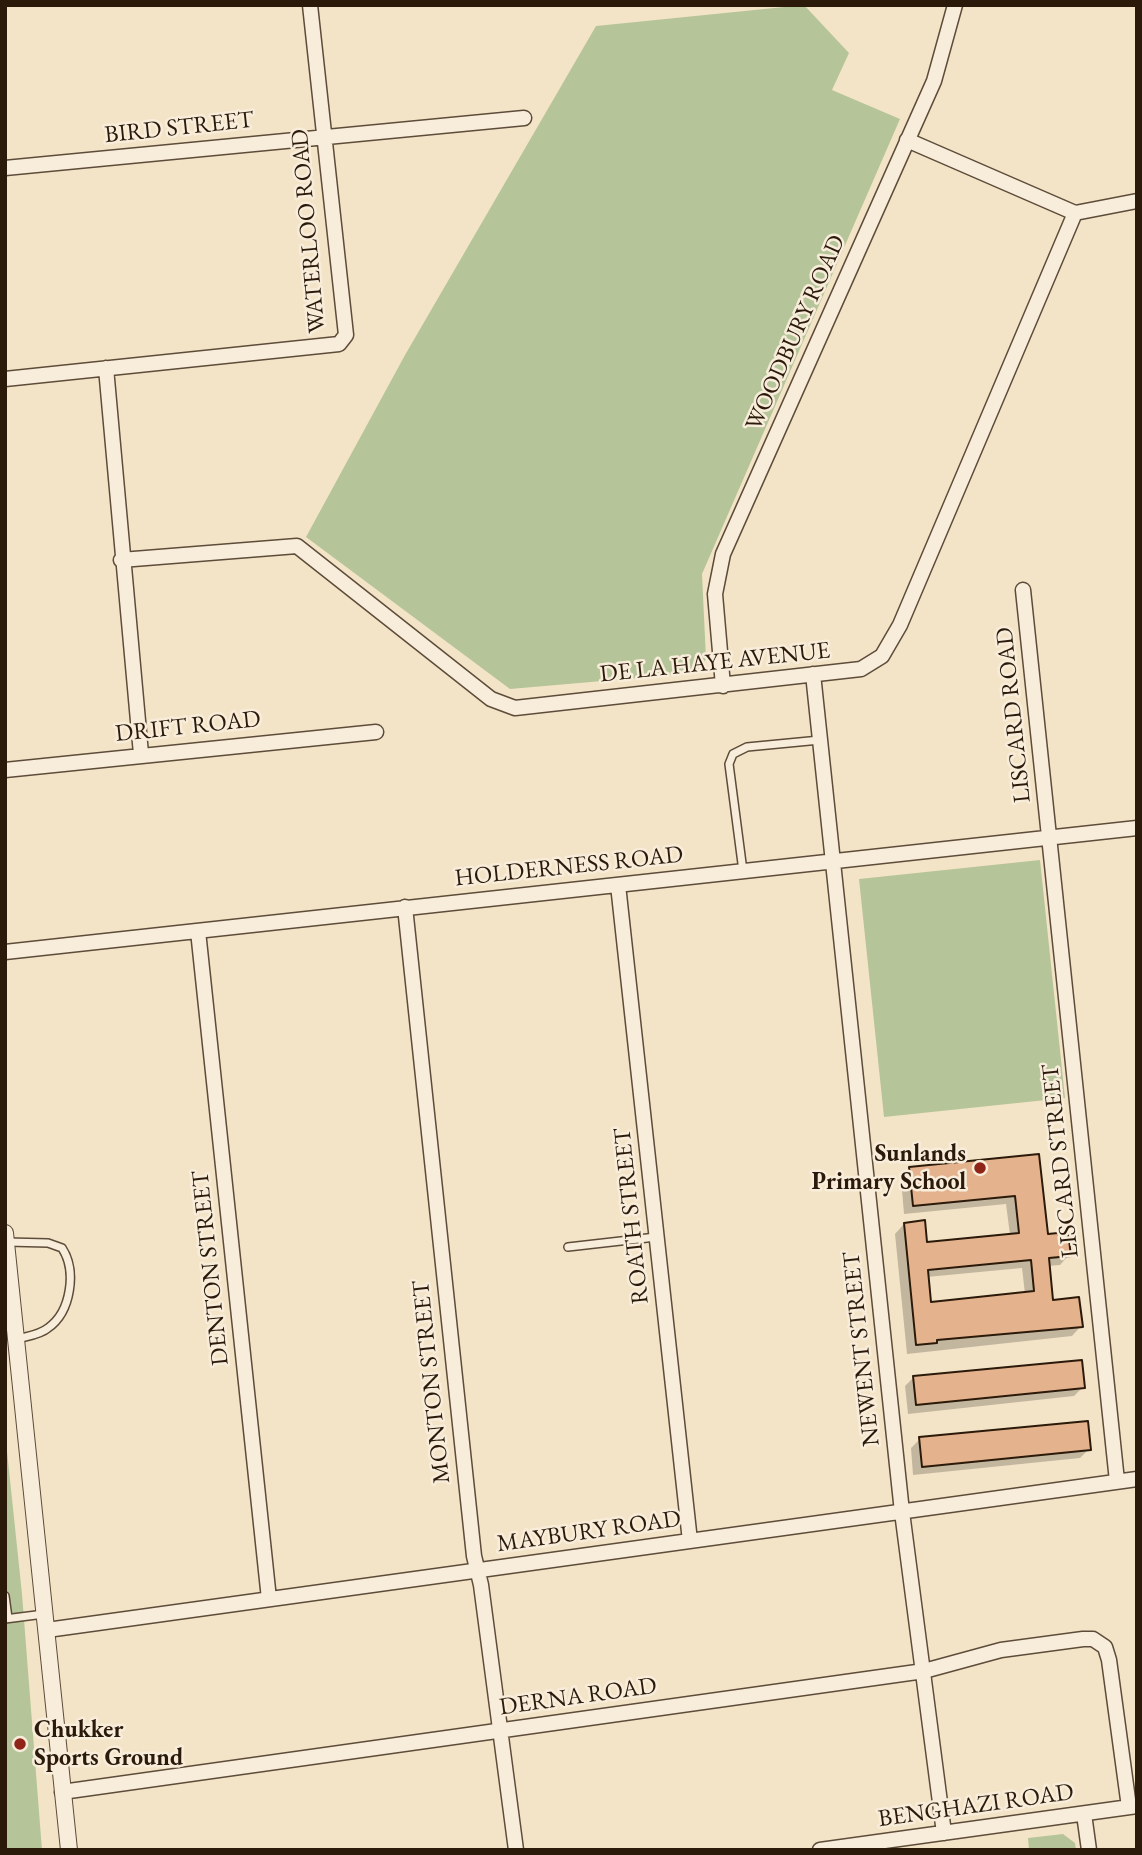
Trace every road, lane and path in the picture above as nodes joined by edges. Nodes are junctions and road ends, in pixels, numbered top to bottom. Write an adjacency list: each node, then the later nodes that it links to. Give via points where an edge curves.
1 (310, 5): 4 (street, WATERLOO ROAD)
2 (955, 5): 5 (street, WOODBURY ROAD, via 934,81)
3 (524, 118): 4 (street, BIRD STREET)
4 (324, 137): 6 (street, BIRD STREET); 9 (street, WATERLOO ROAD, via 344,341)
5 (907, 140): 8 (street); 14 (street, WOODBURY ROAD, via 723,554 715,594)
6 (5, 168)
7 (1137, 201): 8 (street)
8 (1075, 213): 13 (street, DE LA HAYE AVENUE, via 890,644 882,656 861,669)
9 (106, 368): 10 (street, WATERLOO ROAD); 11 (street)
10 (5, 379)
11 (121, 560): 14 (street, DE LA HAYE AVENUE, via 297,546 491,699 508,706); 17 (street)
12 (1023, 590): 20 (street, LISCARD ROAD)
13 (813, 674): 14 (street, DE LA HAYE AVENUE); 16 (street, NEWENT STREET)
14 (723, 685)
15 (376, 732): 17 (street, DRIFT ROAD)
16 (821, 740): 21 (street, NEWENT STREET); 22 (lane, via 747,747 733,754 729,764)
17 (141, 754): 18 (street, DRIFT ROAD)
18 (5, 771)
19 (1137, 828): 20 (street, HOLDERNESS ROAD)
20 (1051, 836): 21 (street, HOLDERNESS ROAD); 32 (street, LISCARD STREET)
21 (833, 860): 22 (street, HOLDERNESS ROAD); 33 (street, NEWENT STREET)
22 (743, 871): 23 (street, HOLDERNESS ROAD)
23 (618, 885): 24 (street, HOLDERNESS ROAD); 27 (street, ROATH STREET)
24 (405, 907): 25 (street, HOLDERNESS ROAD); 35 (street, MONTON STREET)
25 (198, 931): 26 (street, HOLDERNESS ROAD); 37 (street, DENTON STREET)
26 (5, 952)
27 (657, 1237): 29 (lane); 34 (street, ROATH STREET)
28 (6, 1238): 30 (street); 30 (lane, via 56,1245 65,1253 68,1272 68,1299 62,1314 48,1329)
29 (568, 1247)
30 (16, 1339): 39 (street)
31 (1137, 1479): 32 (street, MAYBURY ROAD)
32 (1117, 1481): 33 (street, MAYBURY ROAD)
33 (902, 1512): 34 (street, MAYBURY ROAD); 40 (street, NEWENT STREET)
34 (690, 1541): 35 (street, MAYBURY ROAD)
35 (477, 1571): 37 (street, MAYBURY ROAD); 41 (street, MONTON STREET)
36 (5, 1596): 38 (lane)
37 (269, 1599): 39 (street, MAYBURY ROAD)
38 (7, 1619): 39 (lane)
39 (46, 1622): 42 (street)
40 (924, 1671): 41 (street, DERNA ROAD); 43 (street, DERNA ROAD, via 1002,1650 1098,1641 1109,1660); 45 (street, NEWENT STREET)
41 (500, 1731): 42 (street, DERNA ROAD); 47 (street, MONTON STREET)
42 (62, 1792): 46 (street)
43 (1133, 1806): 44 (street, BENGHAZI ROAD)
44 (1084, 1814): 45 (street, BENGHAZI ROAD); 49 (street)
45 (944, 1833): 48 (street, BENGHAZI ROAD)
46 (69, 1850)
47 (516, 1850)
48 (820, 1850)
49 (1089, 1850)

